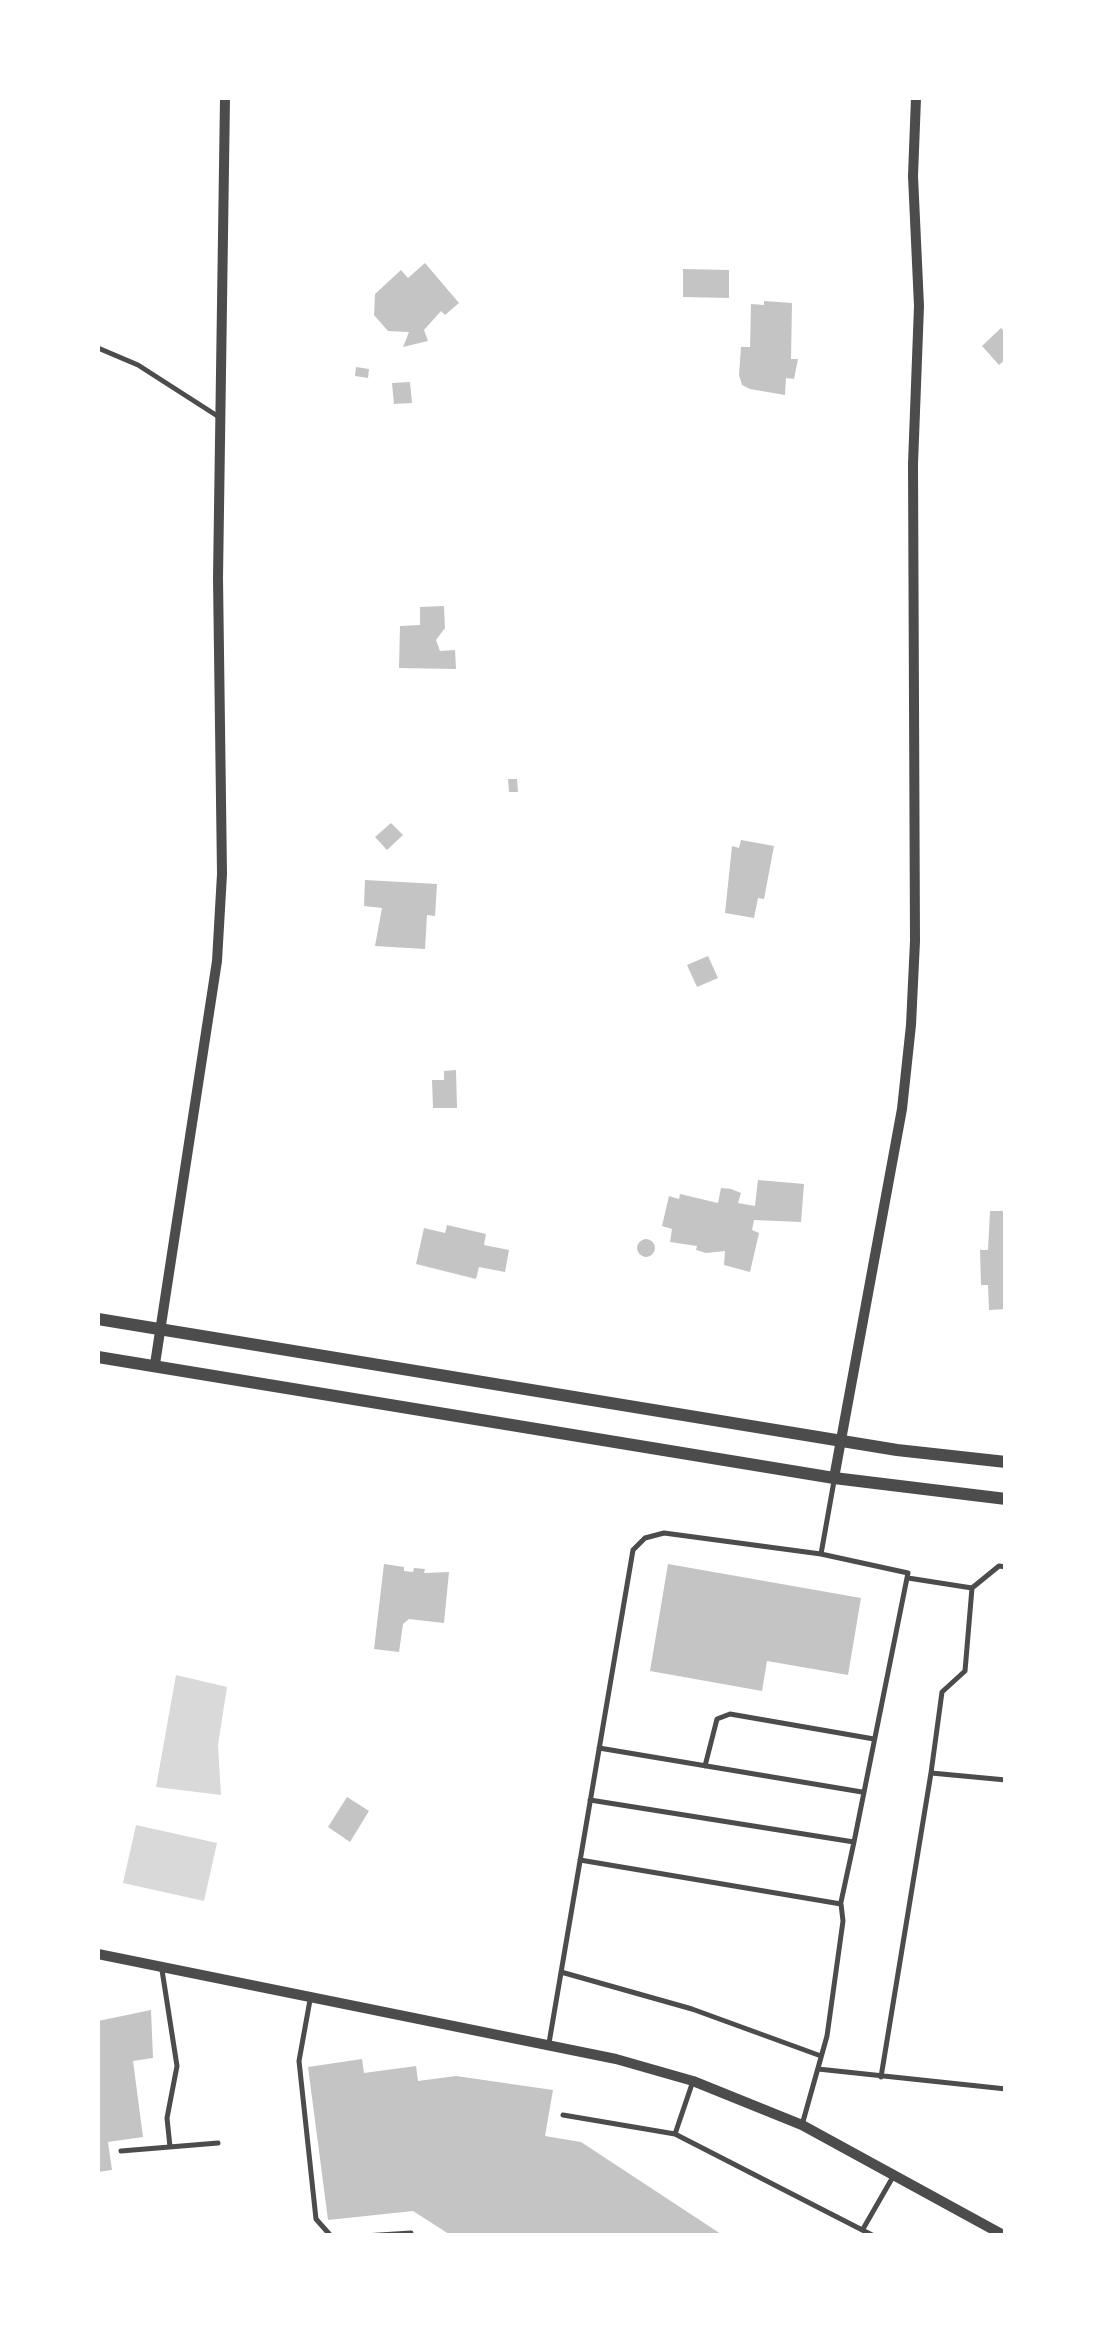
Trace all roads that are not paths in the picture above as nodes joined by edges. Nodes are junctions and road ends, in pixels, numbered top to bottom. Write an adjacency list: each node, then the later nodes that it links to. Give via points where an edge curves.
1 (225, 98): 4 (street)
2 (916, 98): 9 (street, via 911,1025)
3 (98, 348): 4 (lane)
4 (219, 417): 6 (street, via 217,961)
5 (98, 1319): 6 (street)
6 (160, 1326): 8 (street); 9 (street)
7 (98, 1357): 8 (street)
8 (154, 1364): 11 (street)
9 (842, 1441): 10 (street); 11 (street)
10 (1006, 1462)
11 (834, 1478): 12 (street); 13 (lane)
12 (1006, 1500)
13 (821, 1554): 15 (lane); 18 (lane, via 664,1534 646,1538 633,1550)
14 (1006, 1567): 16 (lane)
15 (908, 1578): 16 (lane); 17 (lane)
16 (972, 1588): 20 (lane, via 964,1670 942,1692)
17 (874, 1739): 19 (lane, via 730,1714 717,1719); 22 (lane)
18 (599, 1748): 19 (lane); 23 (lane)
19 (705, 1766): 22 (lane)
20 (931, 1774): 21 (lane); 34 (lane)
21 (1006, 1780)
22 (864, 1793): 24 (lane)
23 (590, 1800): 24 (lane); 25 (lane)
24 (854, 1842): 26 (lane)
25 (580, 1860): 26 (lane); 29 (lane)
26 (840, 1904): 32 (lane, via 843,1922)
27 (98, 1954): 28 (street)
28 (161, 1967): 30 (street); 41 (lane, via 177,2066 167,2118)
29 (561, 1972): 31 (lane); 32 (lane)
30 (311, 1997): 31 (street); 46 (lane, via 298,2061 316,2220)
31 (549, 2045): 35 (street)
32 (822, 2056): 33 (lane)
33 (818, 2070): 34 (lane); 38 (lane)
34 (881, 2076): 36 (lane)
35 (693, 2082): 38 (street); 39 (lane)
36 (1006, 2090)
37 (563, 2115): 39 (lane)
38 (802, 2125): 43 (street)
39 (675, 2134): 44 (lane)
40 (218, 2143): 41 (lane)
41 (170, 2147): 42 (lane)
42 (121, 2151)
43 (894, 2176): 44 (lane); 49 (street)
44 (863, 2229): 48 (lane)
45 (411, 2232): 47 (lane)
46 (331, 2236)
47 (364, 2236)
48 (874, 2236)
49 (1005, 2236)

